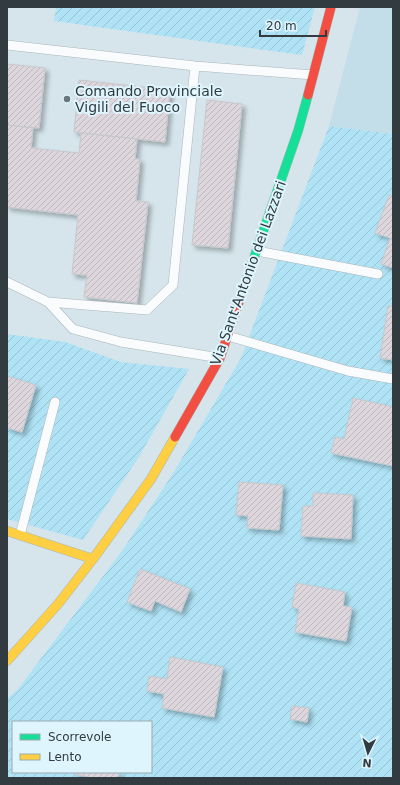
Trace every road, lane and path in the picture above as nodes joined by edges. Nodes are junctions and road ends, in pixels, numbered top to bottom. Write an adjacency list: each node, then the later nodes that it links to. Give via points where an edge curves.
1 (331, 7): 4 (street, Via Sant'Antonio dei Lazzari)
2 (7, 45): 3 (lane)
3 (195, 66): 4 (lane); 8 (lane, via 173,285 147,310)
4 (313, 75): 5 (street, Via Sant'Antonio dei Lazzari, via 298,131)
5 (257, 251): 6 (lane); 9 (street, Via Sant'Antonio dei Lazzari)
6 (378, 274)
7 (7, 282): 8 (lane)
8 (48, 302): 10 (lane, via 73,329 121,342)
9 (228, 336): 10 (street, Via Sant'Antonio dei Lazzari); 11 (lane, via 348,371)
10 (220, 358): 15 (street, Via Sant'Antonio dei Lazzari, via 151,479)
11 (393, 379)
12 (55, 402): 14 (lane)
13 (7, 531): 14 (street)
14 (20, 535): 15 (street)
15 (93, 559): 16 (street, Via Sant'Antonio dei Lazzari, via 58,604)
16 (7, 661)

